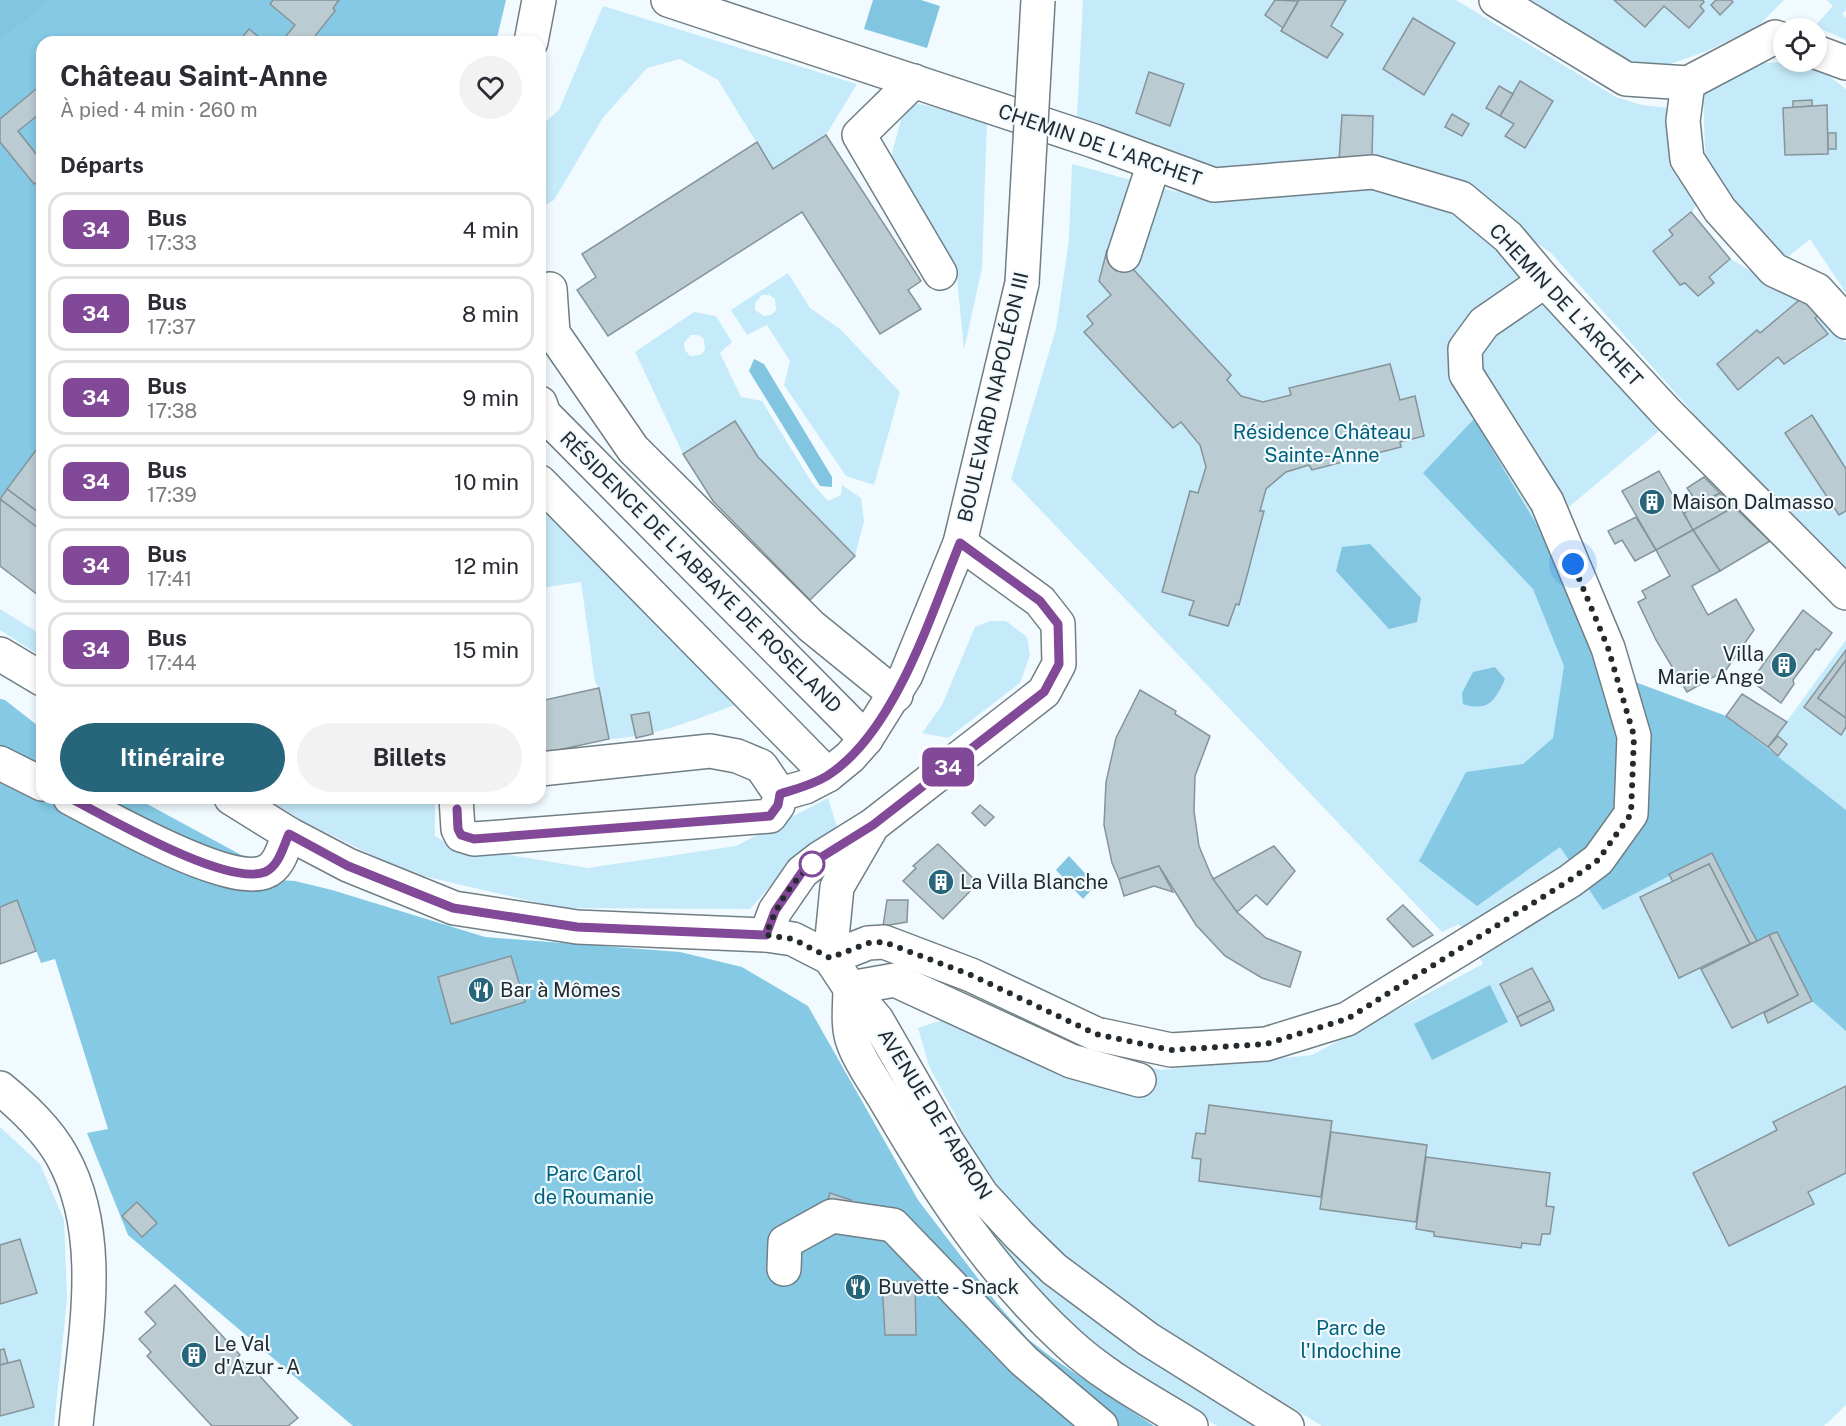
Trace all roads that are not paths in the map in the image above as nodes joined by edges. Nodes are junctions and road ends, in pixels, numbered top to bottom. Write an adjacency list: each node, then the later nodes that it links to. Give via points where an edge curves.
1 (539, 0): 5 (street)
2 (668, 0): 9 (street, CHEMIN DE L'ARCHET)
3 (1038, 0): 19 (street, BOULEVARD NAPOLÉON III, bridge, via 1022,283)
4 (1496, 0): 10 (street, via 1626,79)
5 (532, 36)
6 (1773, 39): 10 (street)
7 (1827, 56): 8 (street)
8 (1846, 63)
9 (914, 81): 11 (street, CHEMIN DE L'ARCHET); 13 (street, via 859,135)
10 (1688, 83): 16 (street, via 1683,122 1687,159 1720,210 1774,270 1817,290)
11 (1154, 163): 12 (street); 14 (street, CHEMIN DE L'ARCHET, via 1214,185 1374,172 1461,198 1508,237)
12 (1124, 255)
13 (940, 273)
14 (1545, 281): 20 (street, CHEMIN DE L'ARCHET, via 1667,413); 36 (street, via 1484,322 1465,349 1466,374 1547,502 1608,648 1634,736 1631,814 1598,860 1347,1019 1266,1044 1171,1050 1096,1034 971,975 884,942 868,943)
15 (550, 289): 23 (street, via 553,333 633,449 811,626)
16 (1846, 322)
17 (546, 416): 24 (street, RÉSIDENCE DE L'ABBAYE DE ROSELAND)
18 (546, 488): 27 (street)
19 (960, 543): 23 (street, BOULEVARD NAPOLÉON III); 33 (street, BOULEVARD NAPOLÉON III, via 1040,601 1058,624 1059,664 1044,692)
20 (1846, 593)
21 (0, 654): 22 (street)
22 (36, 675)
23 (896, 694): 24 (street, BOULEVARD NAPOLÉON III)
24 (866, 739): 27 (street, BOULEVARD NAPOLÉON III)
25 (0, 763): 28 (street)
26 (546, 768): 29 (street, via 710,751 761,766)
27 (828, 775): 29 (street, BOULEVARD NAPOLÉON III, via 806,787)
28 (36, 781)
29 (780, 794): 32 (street, via 770,816 474,839 461,835)
30 (82, 804): 34 (street, via 191,859 250,875 265,872 276,864)
31 (241, 804): 34 (street, AVENUE DE FABRON)
32 (456, 804)
33 (873, 825): 35 (street, BOULEVARD NAPOLÉON III, via 802,872 775,911); 36 (street, BOULEVARD NAPOLÉON III, via 837,887)
34 (289, 834): 35 (street, AVENUE DE FABRON, via 348,866 453,908 577,927)
35 (766, 935): 36 (street, AVENUE DE FABRON, via 793,939)
36 (830, 958): 37 (street, AVENUE DE FABRON)
37 (850, 988): 38 (street, via 895,980 1071,1061); 43 (street, AVENUE DE FABRON, via 853,1042 920,1160 989,1259 1068,1344); 44 (street, AVENUE DE FABRON, via 877,1020 982,1195 1019,1235 1054,1269 1148,1340)
38 (1139, 1080)
39 (0, 1088): 41 (street, via 44,1131 62,1156 83,1212 89,1243 89,1281)
40 (784, 1269): 42 (street, via 785,1242 832,1216 893,1225 1024,1361)
41 (76, 1426)
42 (1101, 1426)
43 (1191, 1426)
44 (1287, 1426)

